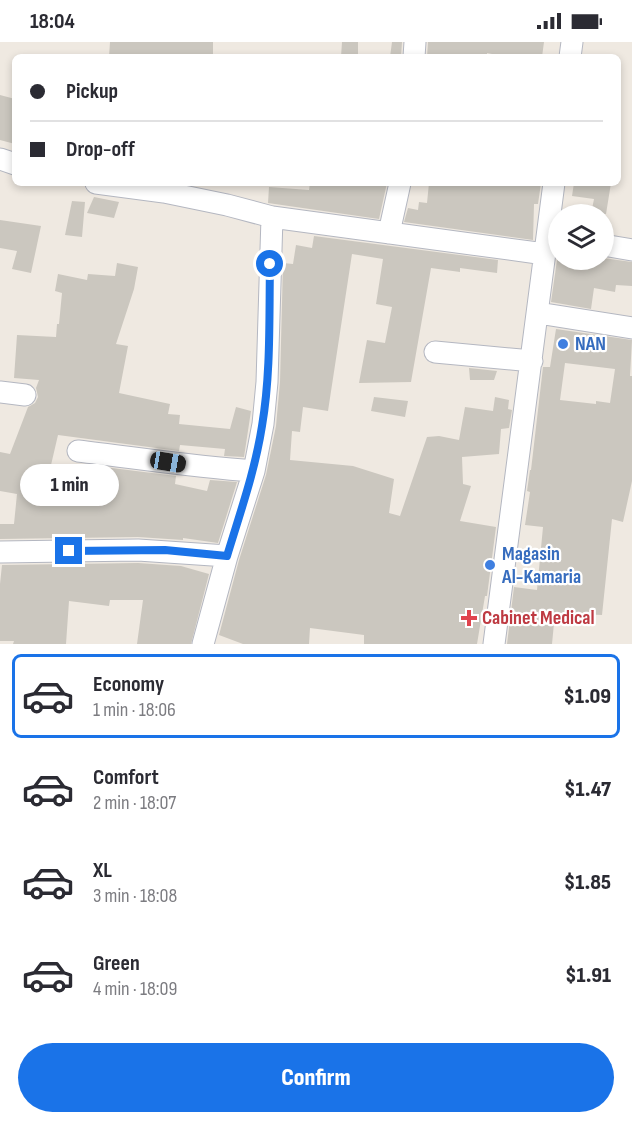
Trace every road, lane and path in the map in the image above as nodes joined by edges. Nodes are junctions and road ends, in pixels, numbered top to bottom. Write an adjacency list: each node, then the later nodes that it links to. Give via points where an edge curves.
1 (119, 186): 5 (street, via 226,204)
2 (399, 186): 6 (street)
3 (554, 186): 4 (street)
4 (553, 204)
5 (272, 217): 6 (street); 18 (street, via 267,382)
6 (389, 232): 7 (street)
7 (548, 243)
8 (614, 247): 9 (street)
9 (632, 250)
10 (548, 255): 11 (street)
11 (538, 313): 12 (street); 14 (street)
12 (632, 328)
13 (435, 352): 14 (street)
14 (531, 361): 22 (street)
15 (0, 392): 16 (street)
16 (25, 395)
17 (78, 451): 18 (street)
18 (254, 471): 20 (street)
19 (0, 552): 20 (street, via 165,550)
20 (227, 556): 21 (street)
21 (203, 644)
22 (494, 644)

